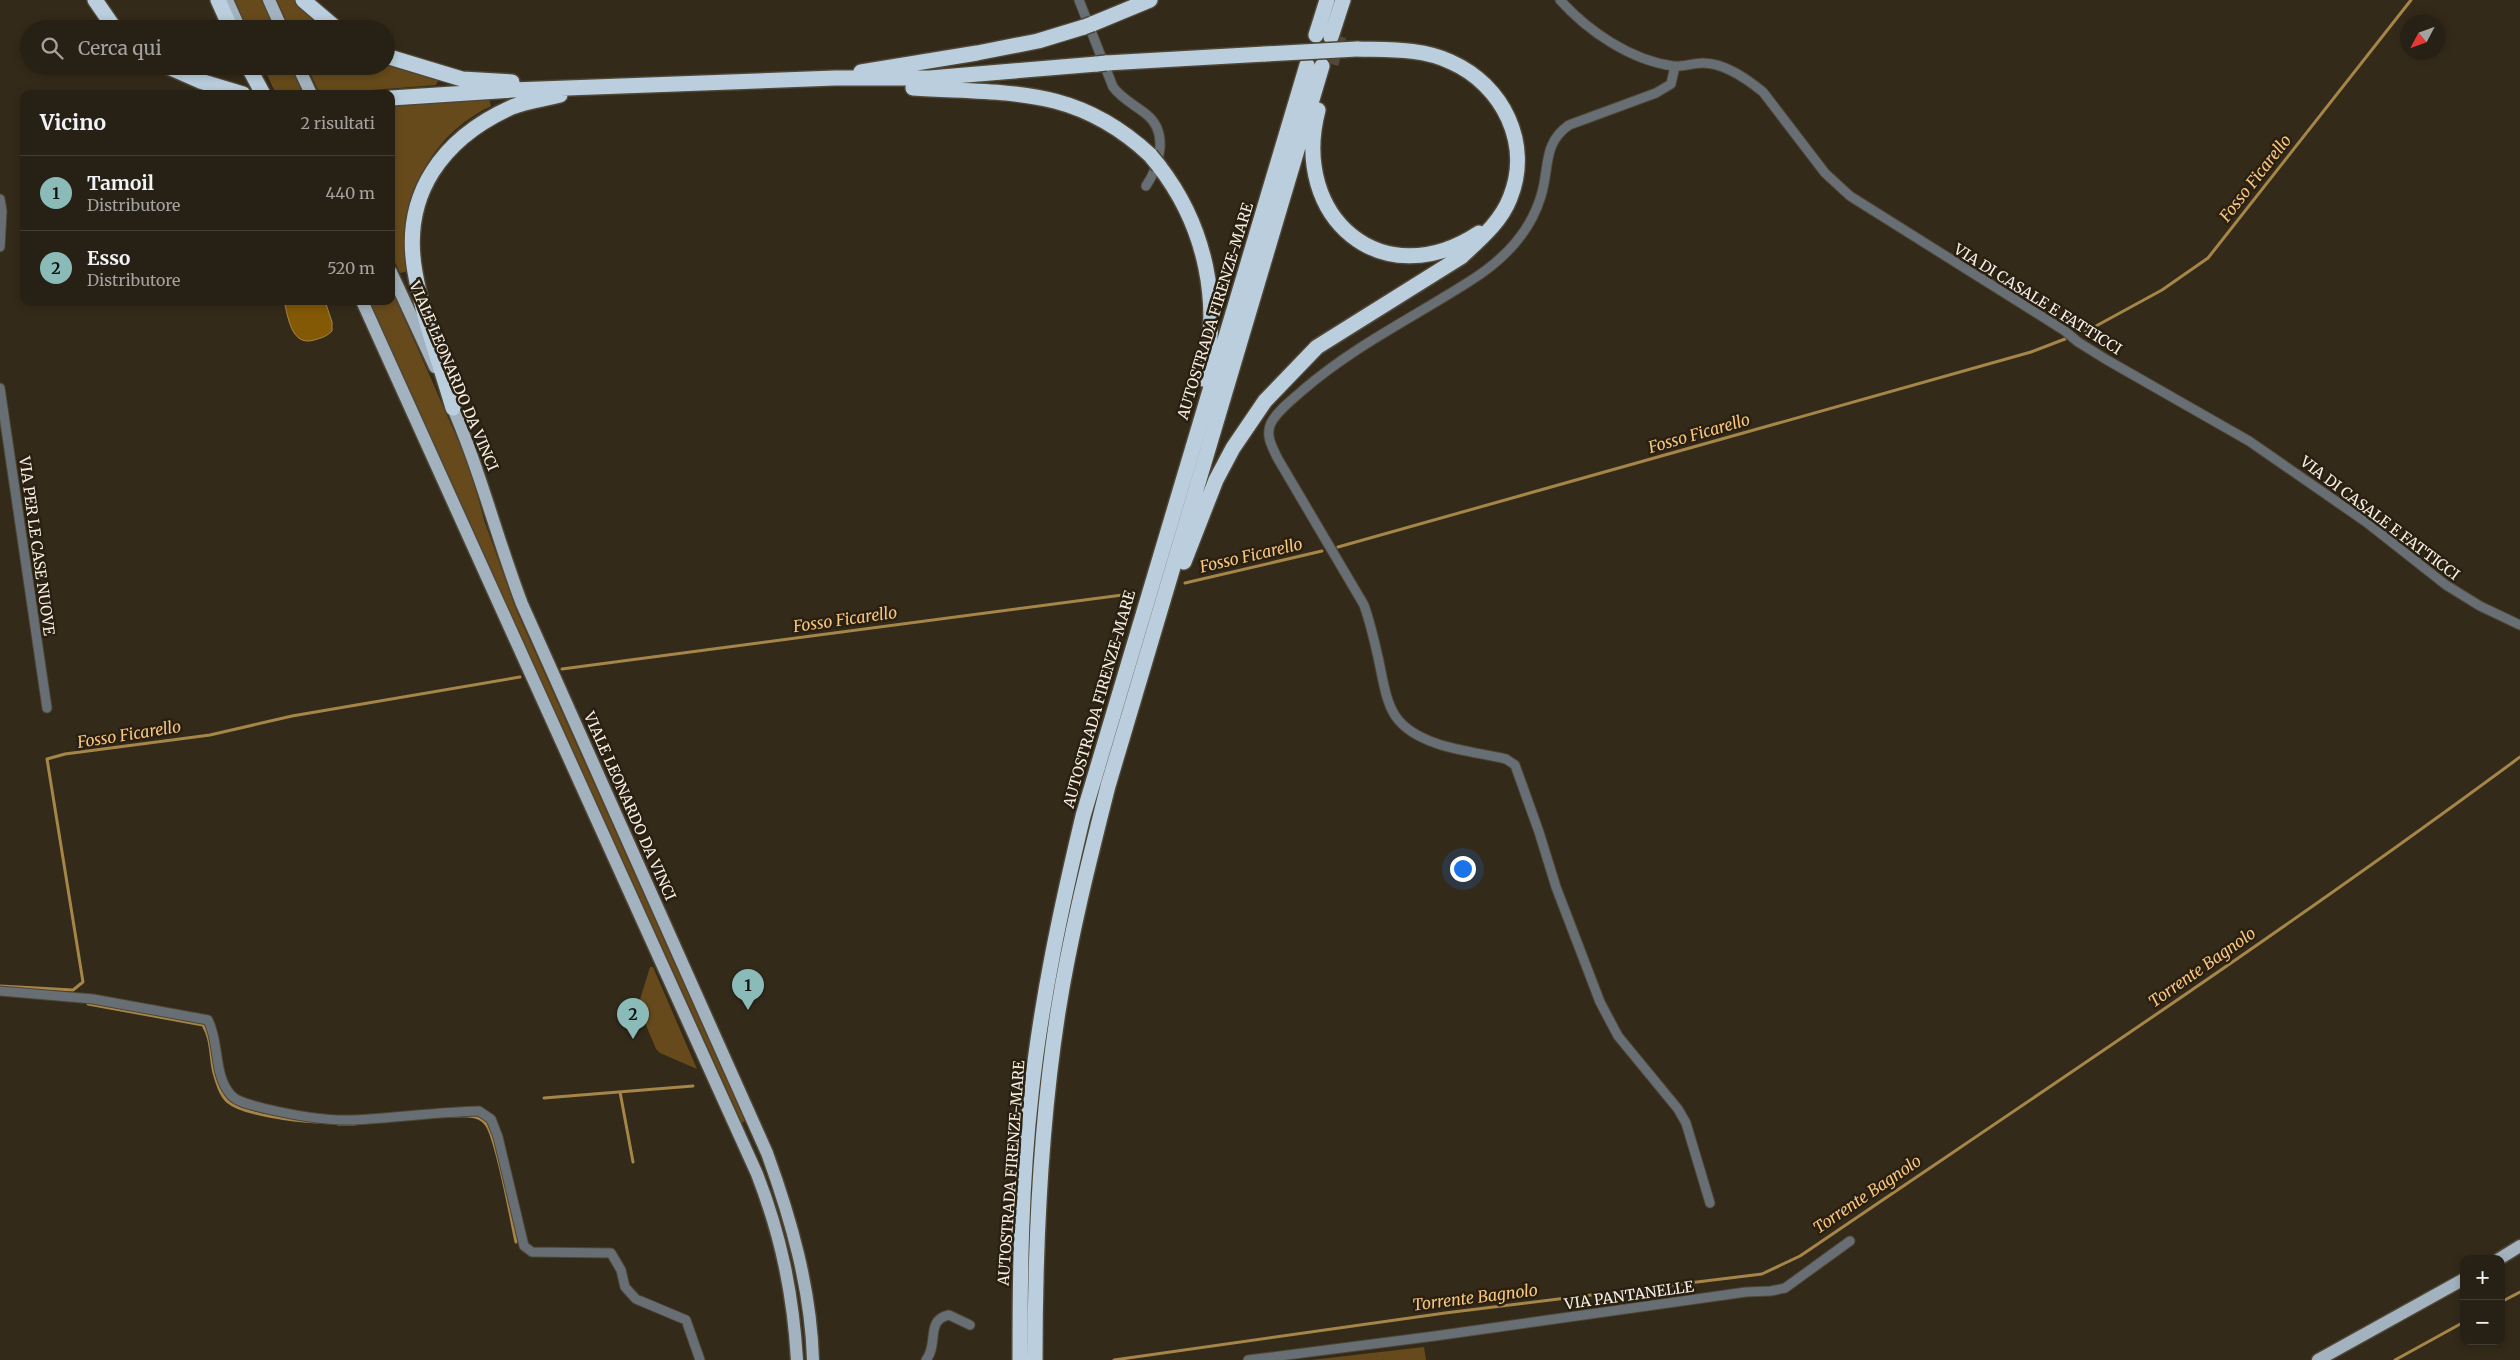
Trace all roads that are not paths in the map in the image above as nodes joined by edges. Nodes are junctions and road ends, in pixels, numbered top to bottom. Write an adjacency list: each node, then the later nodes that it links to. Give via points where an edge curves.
1 (95, 0): 12 (highway)
2 (218, 0): 13 (highway)
3 (227, 0): 14 (main road)
4 (269, 0): 15 (main road)
5 (303, 0): 16 (highway)
6 (1079, 0): 32 (street, via 1113,87 1148,115 1158,129 1161,146 1153,175)
7 (1150, 0): 25 (highway, via 1088,26 1038,41)
8 (1327, 0): 17 (highway)
9 (1342, 0): 17 (highway)
10 (1350, 0): 17 (highway)
11 (1560, 0): 20 (street, VIA DI CASALE E FATTICCI, via 1574,15 1634,56)
12 (109, 20)
13 (227, 20)
14 (236, 20)
15 (278, 20)
16 (326, 20)
17 (1329, 36)
18 (395, 59): 26 (highway, via 462,79)
19 (1320, 65): 34 (highway, via 1314,167 1318,188 1333,216 1354,238 1385,253 1417,255 1436,252 1467,240); 40 (highway, AUTOSTRADA FIRENZE-MARE); 41 (highway, AUTOSTRADA FIRENZE-MARE)
20 (1675, 66): 42 (street, VIA DI CASALE E FATTICCI, via 1704,63 1722,66 1753,84 1763,92 1825,173 1850,196 2107,360 2249,440 2366,522 2446,585); 45 (street, via 1670,84 1656,93 1558,132 1550,148 1541,196 1531,219 1507,252 1471,281 1328,368 1278,414 1269,435 1278,458 1364,605 1372,628 1384,694 1396,717 1405,726 1440,745 1506,759 1515,765 1600,1002 1618,1036 1686,1123)
21 (186, 75): 27 (highway)
22 (253, 75): 28 (highway)
23 (261, 75): 29 (main road)
24 (302, 75): 30 (main road)
25 (835, 78): 26 (highway); 34 (highway, bridge, via 930,78 1101,63 1357,49 1407,50 1450,61 1469,71 1485,84 1509,118 1518,155 1516,176); 40 (highway, via 894,86 1010,92 1058,101 1106,122 1154,161 1176,190 1194,223 1210,291 1208,361 1179,463)
26 (593, 87): 31 (highway); 39 (highway, via 514,106 474,127 454,144 423,189 414,217 415,272)
27 (230, 90)
28 (261, 90)
29 (267, 90)
30 (309, 90)
31 (395, 98)
32 (1146, 186)
33 (0, 199): 35 (street)
34 (1503, 212): 41 (highway, via 1461,257 1318,347 1265,401 1216,480 1172,602)
35 (0, 247)
36 (395, 281): 39 (main road, VIALE LEONARDO DA VINCI)
37 (364, 305): 54 (main road, via 757,1174 789,1280)
38 (0, 388): 43 (street, VIA PER LE CASE NUOVE)
39 (453, 408): 52 (main road, VIALE LEONARDO DA VINCI, via 479,473 500,545 522,604 767,1153 794,1236 809,1304)
40 (1178, 494): 51 (highway, AUTOSTRADA FIRENZE-MARE, via 1083,816 1045,992 1027,1138 1022,1227)
41 (1157, 622): 51 (highway, AUTOSTRADA FIRENZE-MARE, via 1108,786 1058,1011 1044,1127)
42 (2520, 625)
43 (47, 708)
44 (0, 991): 53 (street, via 93,999 208,1020 214,1030 224,1086 233,1097 292,1115 352,1120 479,1111 491,1119 498,1137 524,1246 532,1252 611,1253 626,1287 636,1300 686,1320)
45 (1710, 1203)
46 (1850, 1241): 60 (street, VIA PANTANELLE, via 1793,1283 1778,1290)
47 (2520, 1246): 48 (main road)
48 (2505, 1255)
49 (2460, 1281): 61 (main road)
50 (970, 1325): 57 (street, via 949,1315 938,1319 932,1350)
51 (1027, 1327): 58 (highway, AUTOSTRADA FIRENZE-MARE); 59 (highway, AUTOSTRADA FIRENZE-MARE)
52 (813, 1343): 55 (main road, VIALE LEONARDO DA VINCI); 56 (main road)
53 (700, 1360)
54 (797, 1360)
55 (813, 1360)
56 (820, 1360)
57 (926, 1360)
58 (1020, 1360)
59 (1035, 1360)
60 (1248, 1360)
61 (2318, 1360)

